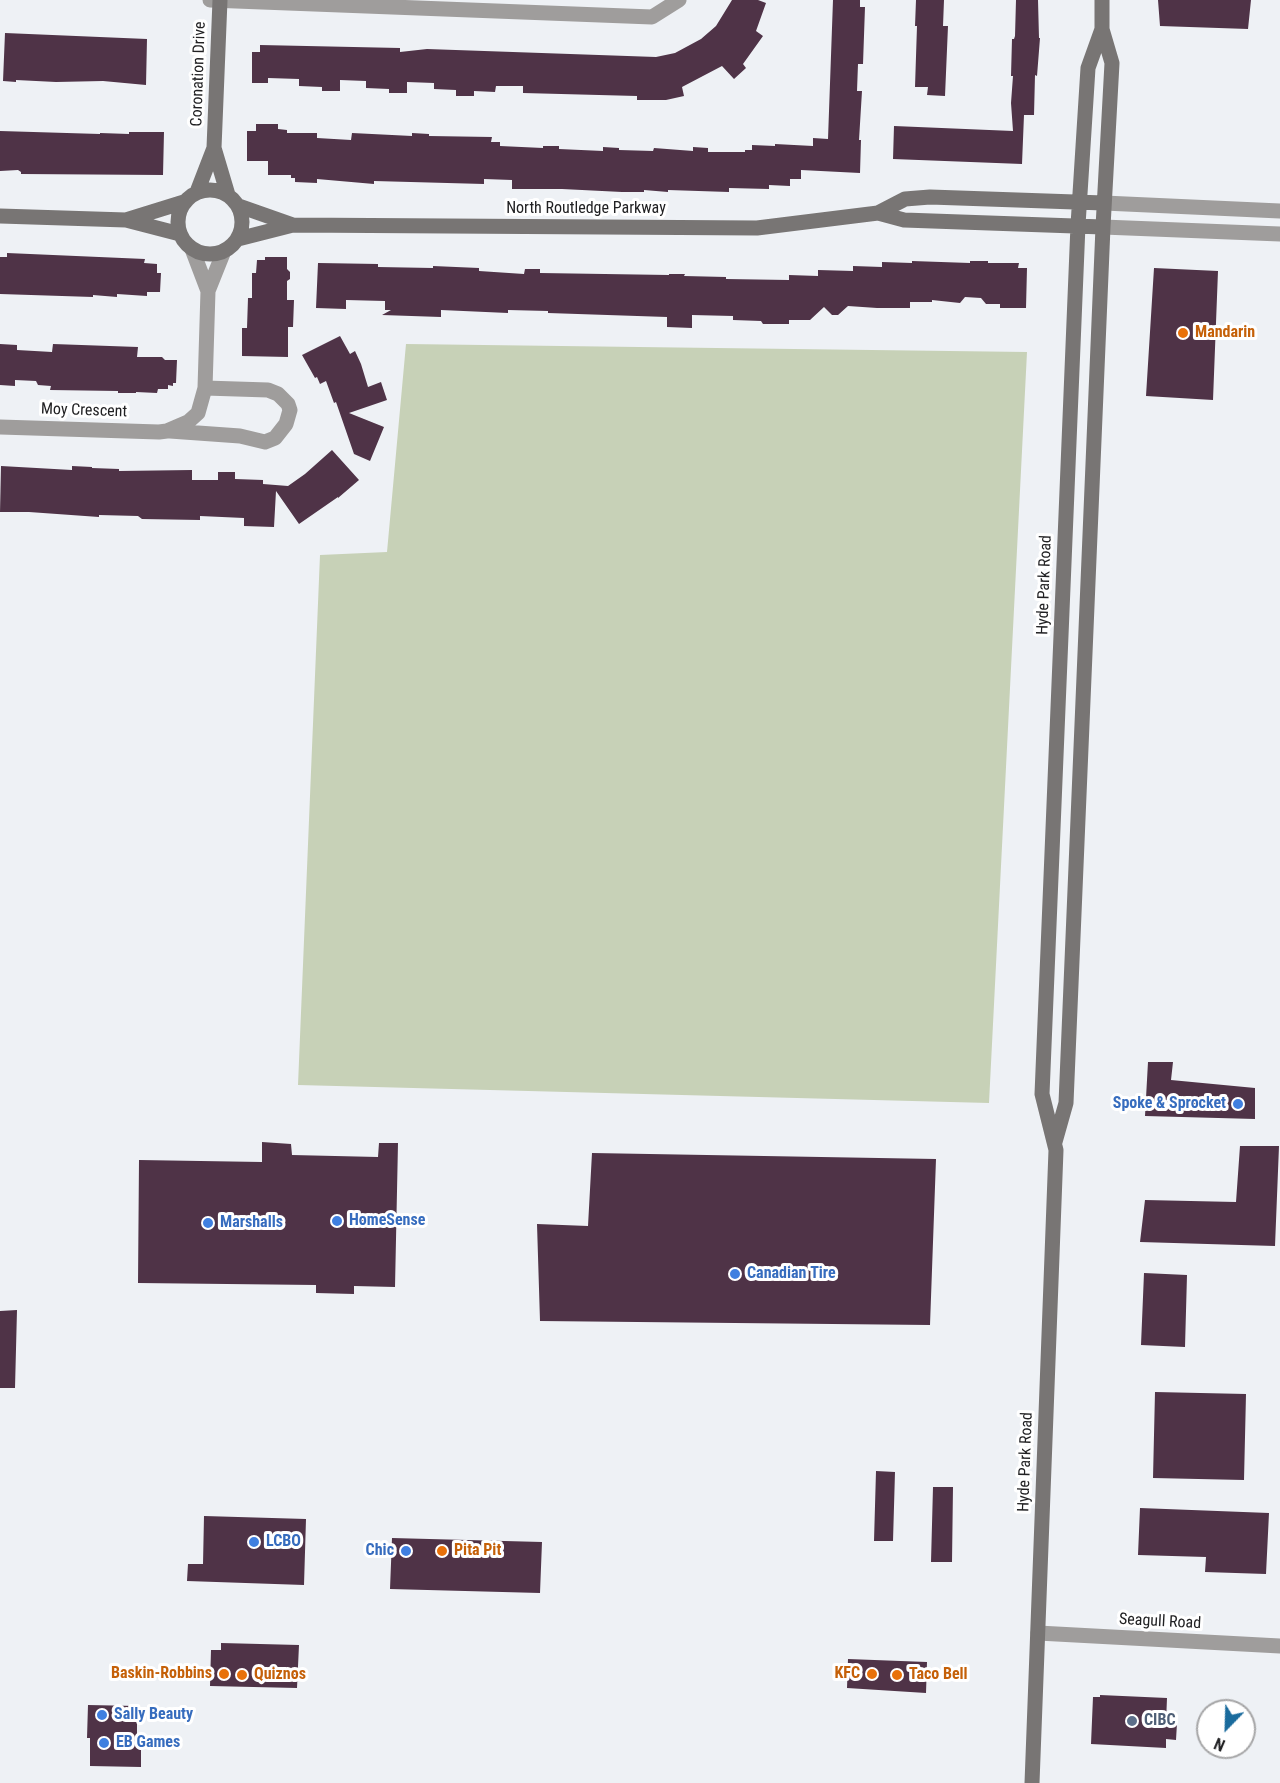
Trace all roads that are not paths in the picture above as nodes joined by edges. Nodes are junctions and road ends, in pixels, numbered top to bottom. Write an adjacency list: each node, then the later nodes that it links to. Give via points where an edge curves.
1 (210, 0): 2 (street)
2 (220, 0): 3 (street, via 652,17); 6 (main road, Coronation Drive)
3 (679, 0)
4 (1102, 0): 5 (main road, Hyde Park Road)
5 (1102, 29): 9 (main road, Hyde Park Road, via 1088,68); 11 (main road, Hyde Park Road, via 1112,63)
6 (214, 148): 7 (main road, Coronation Drive); 8 (main road, Coronation Drive)
7 (197, 192): 8 (main road, via 208,189); 10 (main road)
8 (228, 195): 12 (main road)
9 (1080, 201): 11 (main road, North Routledge Parkway); 14 (main road, North Routledge Parkway, via 930,197 905,199); 18 (main road, Hyde Park Road)
10 (184, 202): 16 (main road); 20 (main road, via 178,218)
11 (1104, 203): 13 (street); 19 (main road, Hyde Park Road)
12 (238, 206): 17 (main road, North Routledge Parkway); 22 (main road, via 242,228)
13 (1280, 211)
14 (878, 213): 17 (main road, North Routledge Parkway, via 757,228); 18 (main road, North Routledge Parkway, via 904,220)
15 (0, 216): 16 (main road)
16 (126, 220): 20 (main road)
17 (293, 225): 22 (main road, North Routledge Parkway)
18 (1078, 225): 19 (main road, North Routledge Parkway); 29 (main road, Hyde Park Road, via 1042,1094)
19 (1103, 226): 21 (street); 29 (main road, Hyde Park Road, via 1066,1103)
20 (180, 234): 23 (main road)
21 (1280, 234)
22 (238, 239): 24 (main road)
23 (192, 249): 24 (main road, via 213,254); 25 (street, Moy Crescent)
24 (224, 251): 25 (street, Moy Crescent)
25 (208, 291): 26 (street, Moy Crescent)
26 (205, 388): 28 (street, Moy Crescent, via 198,412 188,422); 28 (street, Moy Crescent, via 268,390 278,394 290,410 286,424 275,438 265,442 240,436)
27 (0, 427): 28 (street, Moy Crescent)
28 (167, 431)
29 (1055, 1142): 30 (main road, Hyde Park Road)
30 (1038, 1634): 31 (street, Seagull Road); 32 (main road, Hyde Park Road)
31 (1280, 1646)
32 (1032, 1783)

